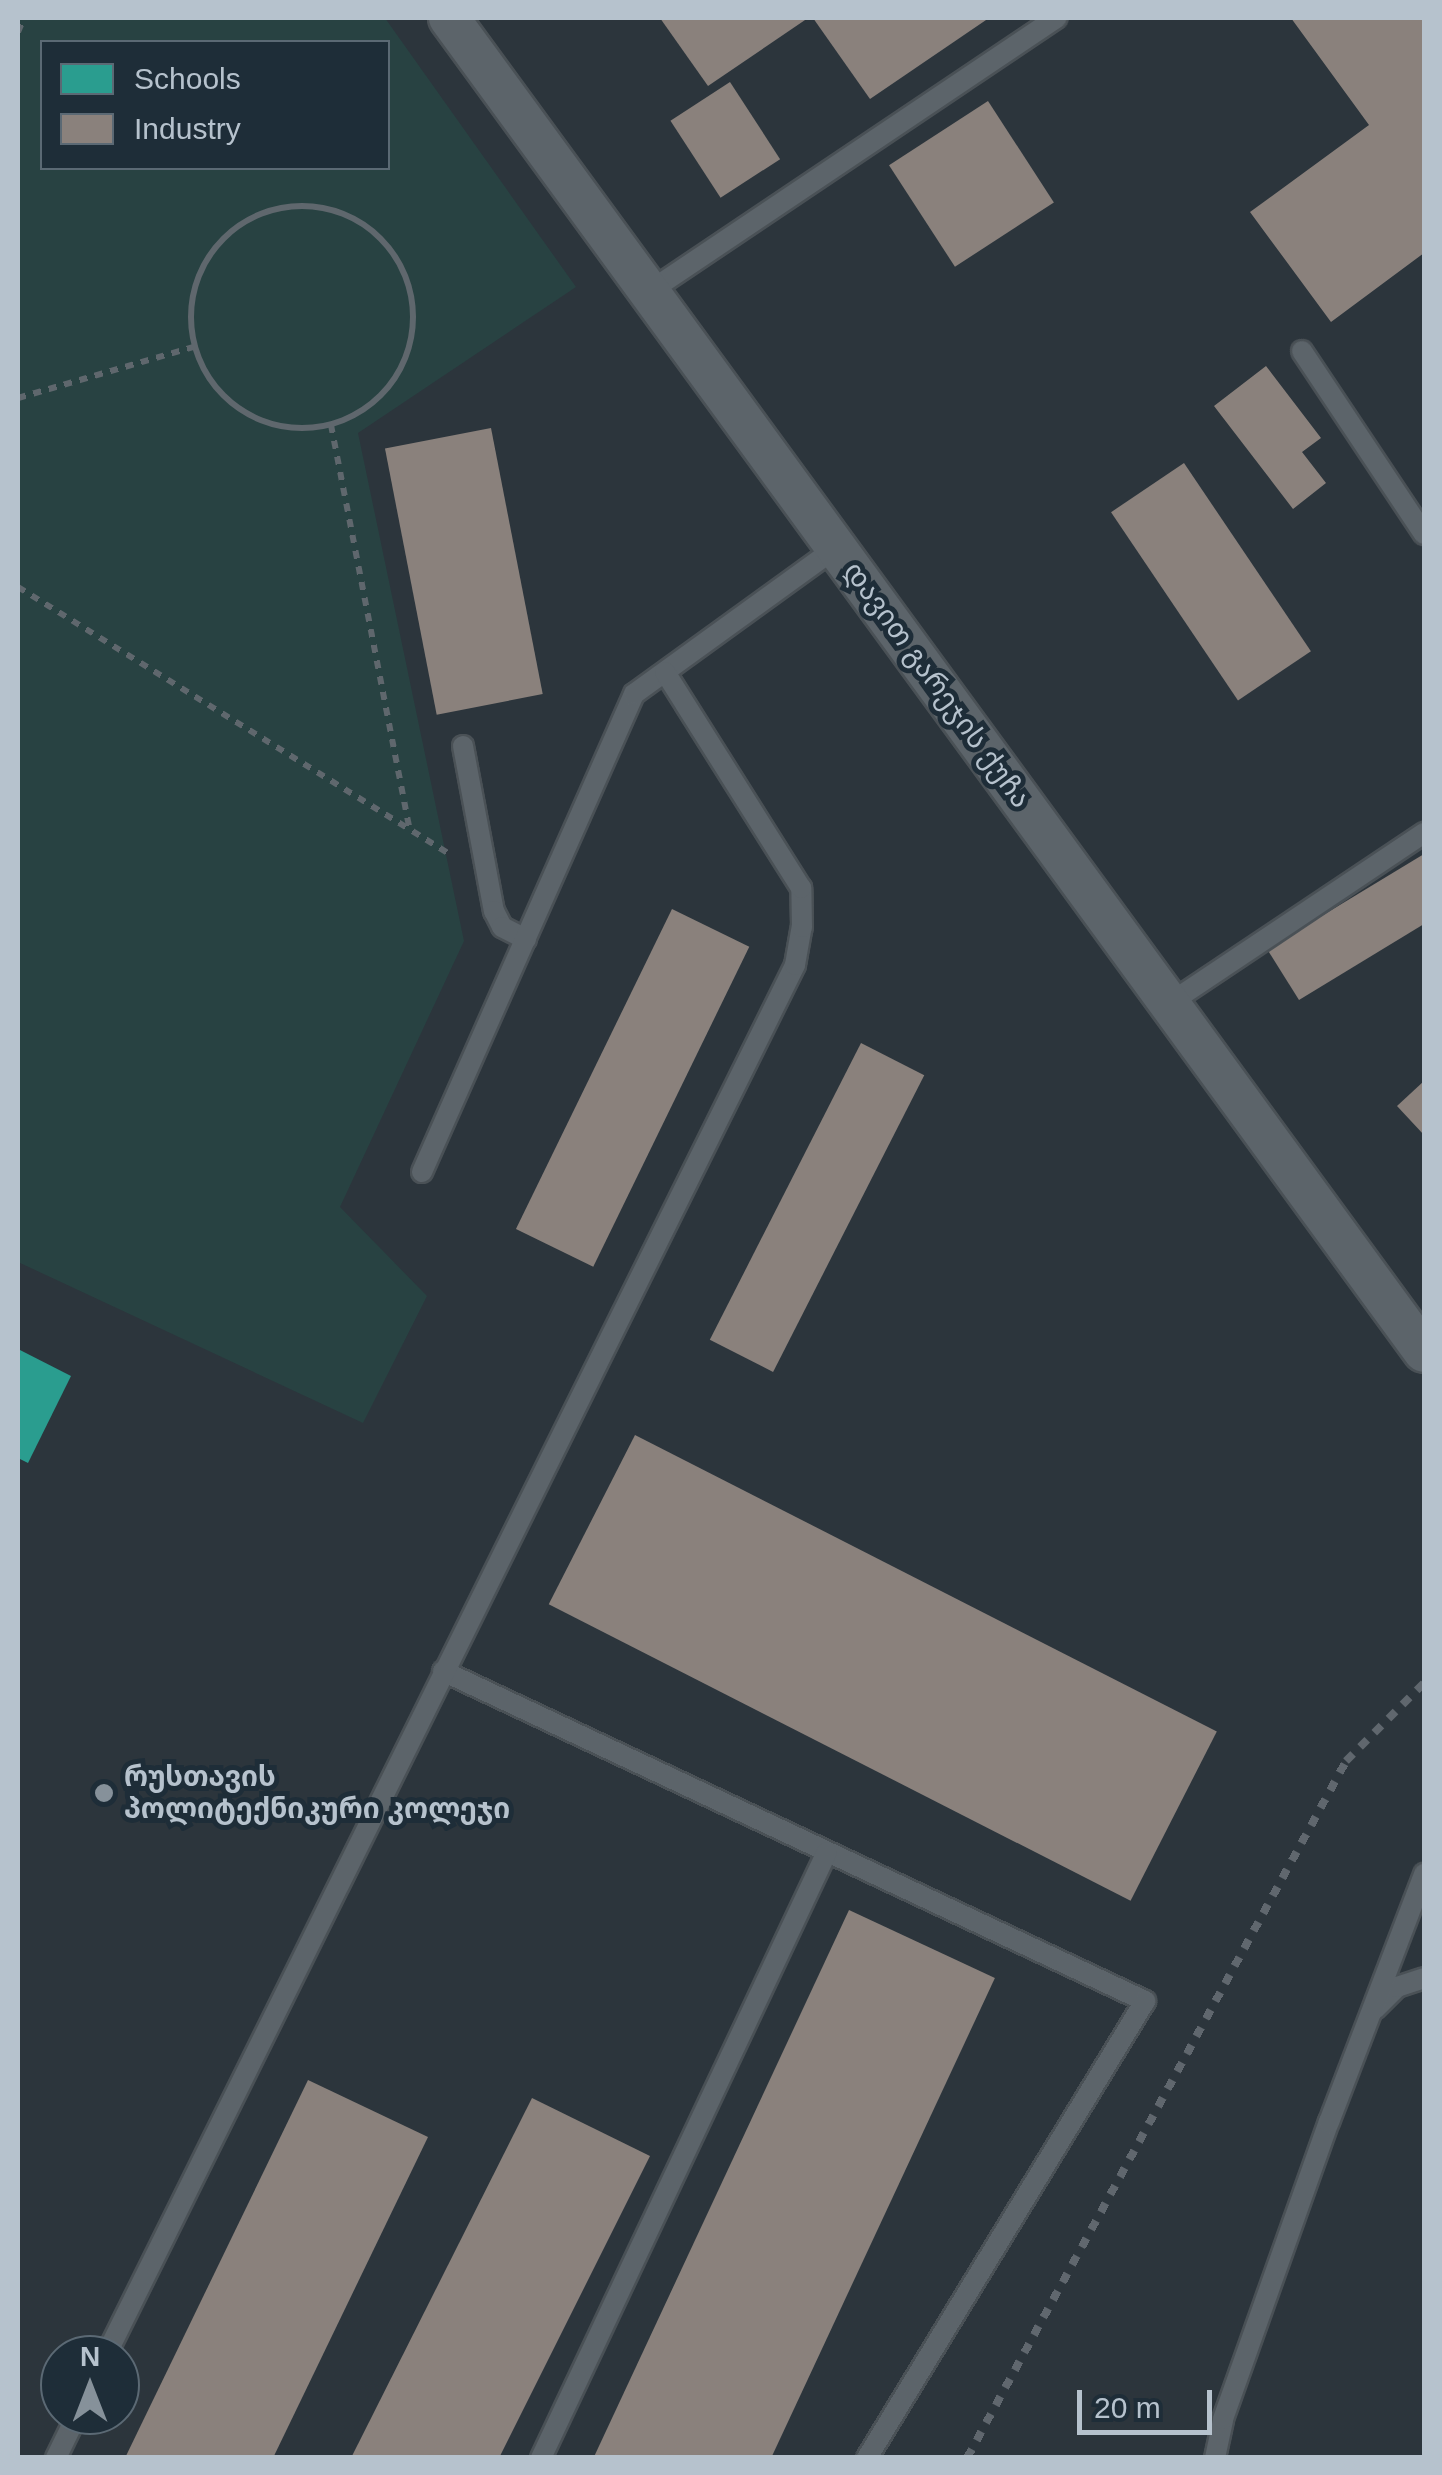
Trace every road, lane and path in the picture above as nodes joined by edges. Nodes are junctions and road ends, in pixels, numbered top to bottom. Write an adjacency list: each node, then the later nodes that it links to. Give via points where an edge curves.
1 (24, 18): 4 (path)
2 (449, 18): 5 (street, დავით გარეჯის ქუჩა)
3 (1057, 18): 5 (lane)
4 (18, 32)
5 (650, 292): 11 (street, დავით გარეჯის ქუჩა)
6 (194, 347): 8 (path); 9 (path, via 208,380 232,405 262,422 296,429); 9 (path, via 190,310 198,274 219,242 248,219 284,207 322,207 358,220 386,244 406,276 414,312 409,350 392,383 365,410)
7 (1302, 351): 10 (lane)
8 (18, 398)
9 (331, 425): 15 (path)
10 (1424, 534)
11 (836, 548): 13 (lane); 19 (street, დავით გარეჯის ქუჩა)
12 (18, 587): 15 (path)
13 (665, 672): 18 (lane, via 634,694); 22 (lane, via 801,888 795,965)
14 (462, 746): 17 (lane)
15 (411, 833): 17 (path)
16 (1424, 833): 19 (lane)
17 (487, 875): 18 (lane, via 502,926)
18 (526, 939): 20 (lane)
19 (1170, 1003): 21 (street, დავით გარეჯის ქუჩა)
20 (422, 1172)
21 (1424, 1352)
22 (444, 1672): 23 (lane); 27 (lane)
23 (827, 1852): 30 (lane); 31 (lane, via 1145,2001)
24 (1424, 1874): 26 (lane)
25 (1424, 1978): 26 (lane, via 1388,1993)
26 (1368, 2018): 32 (lane, via 1223,2418)
27 (116, 2335)
28 (67, 2435): 29 (lane)
29 (56, 2458)
30 (541, 2458)
31 (867, 2458)
32 (1215, 2458)

